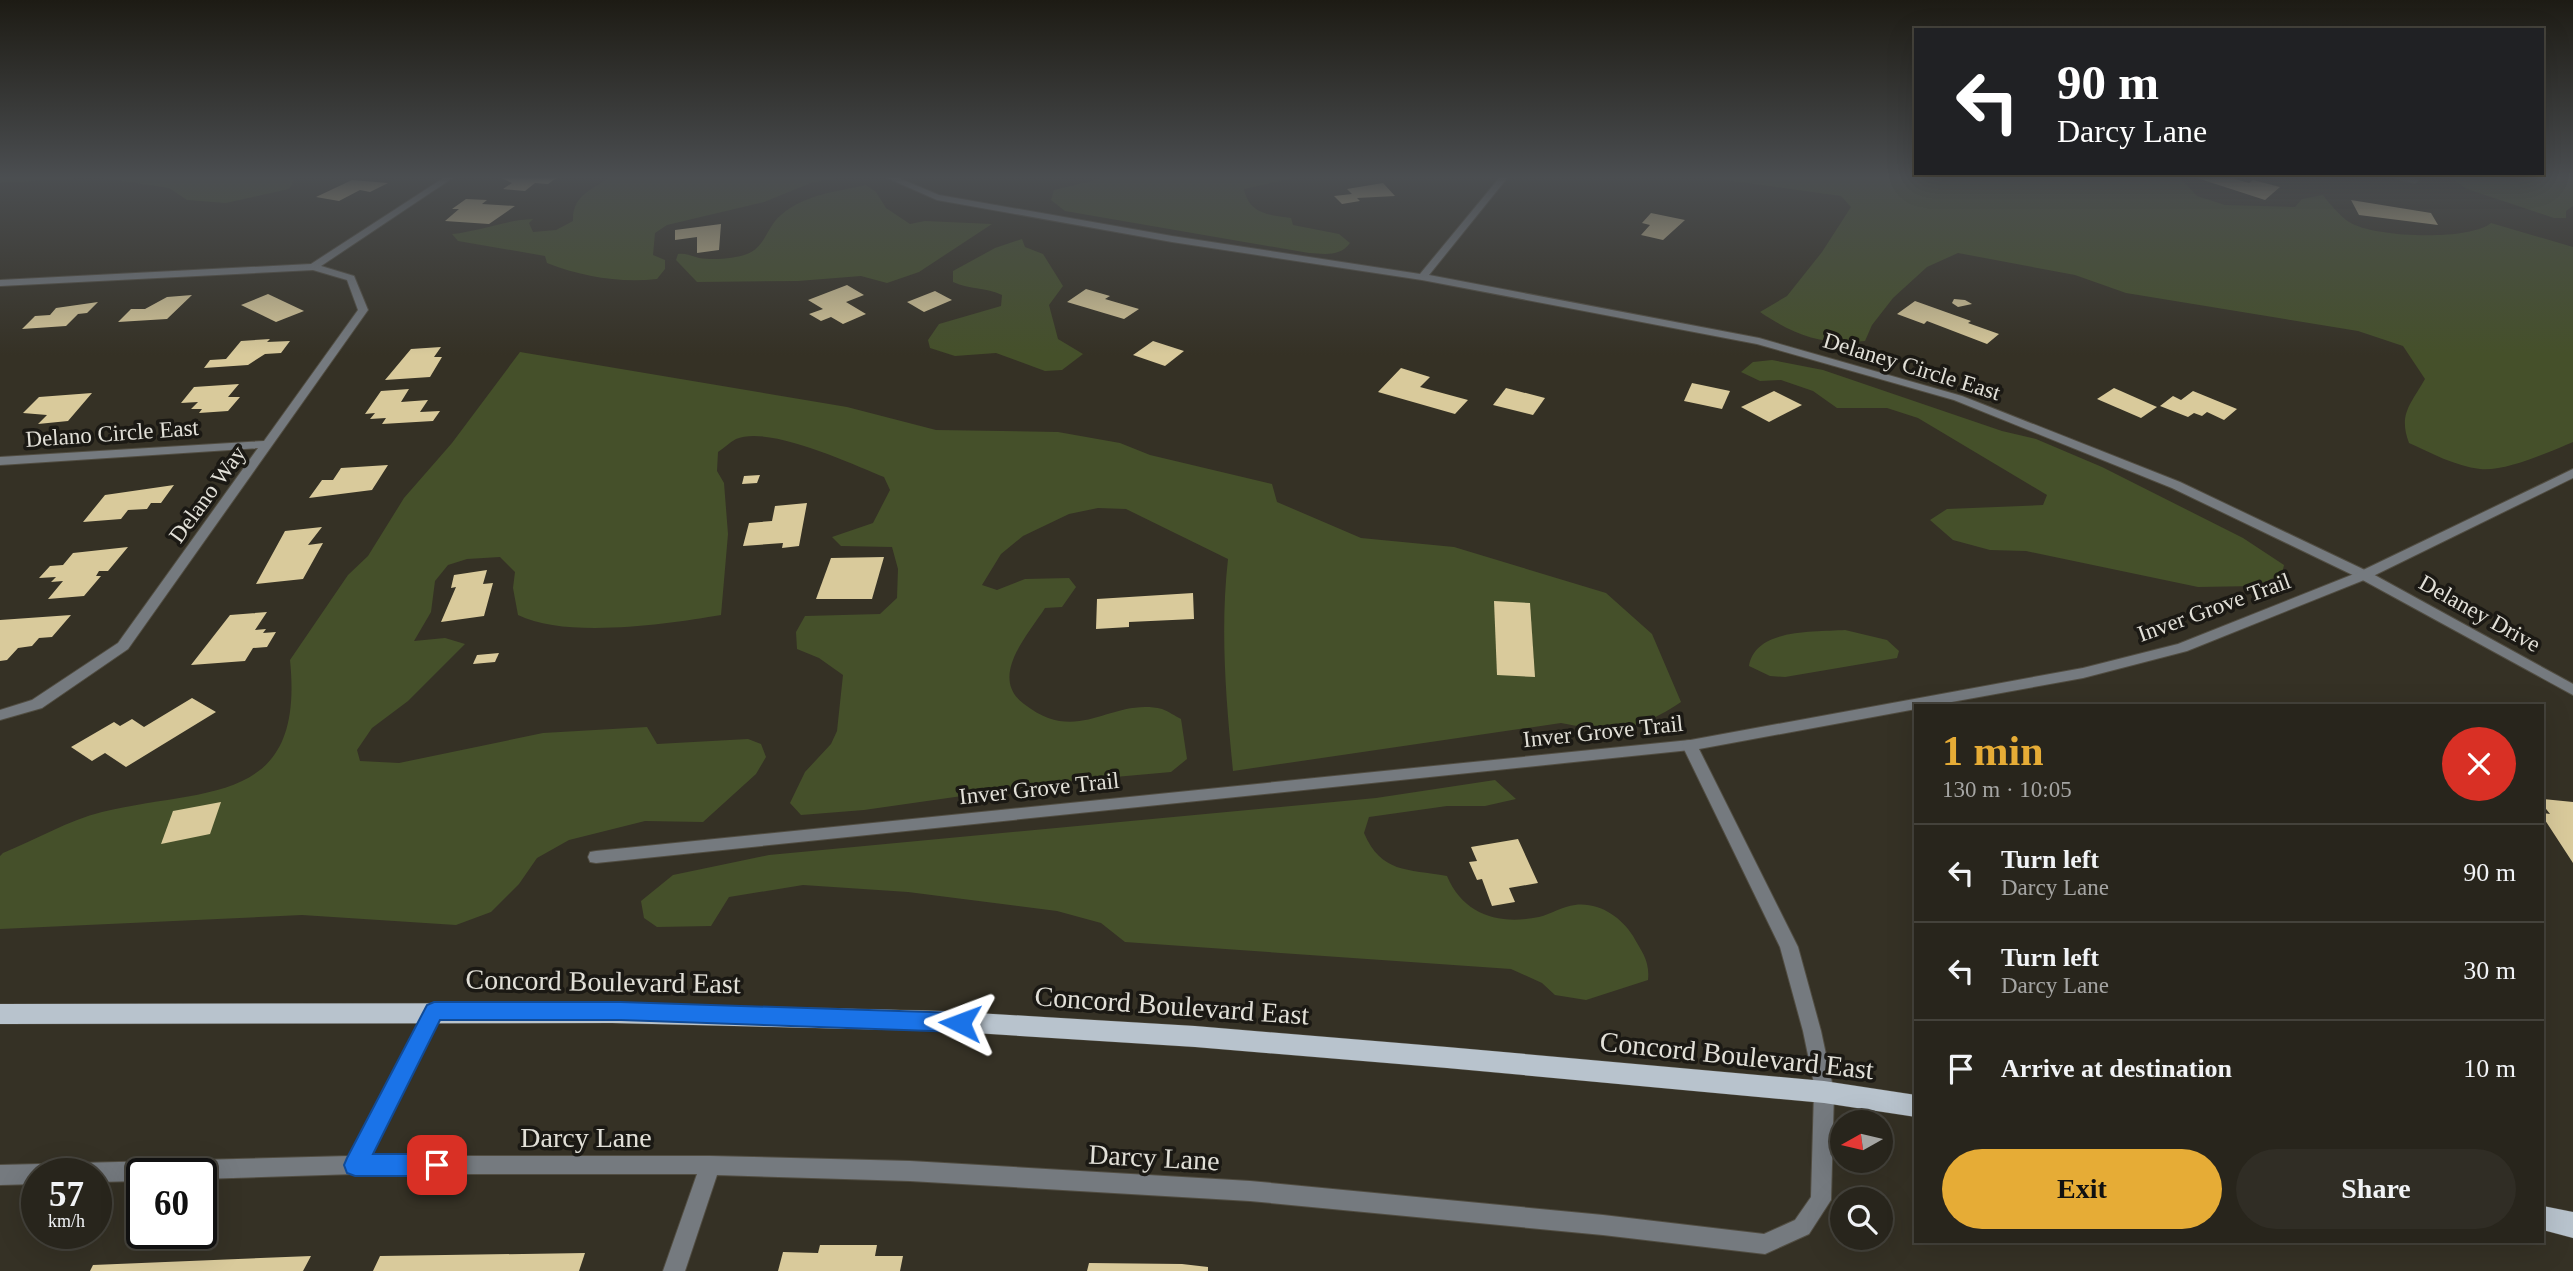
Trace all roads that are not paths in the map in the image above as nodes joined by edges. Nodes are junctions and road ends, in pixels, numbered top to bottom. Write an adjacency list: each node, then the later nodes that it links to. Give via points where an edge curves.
1 (360, 236): 4 (street)
2 (1157, 236): 5 (street, Delaney Circle East)
3 (1455, 236): 5 (street)
4 (313, 267): 6 (street); 7 (street, Delano Way, via 352,278 363,310)
5 (1422, 276): 10 (street, Delaney Circle East, via 1759,341 1958,398 2176,485)
6 (0, 283)
7 (269, 444): 8 (street, Delano Circle East); 12 (street, Delano Way, via 123,646 37,705)
8 (0, 461)
9 (2573, 473): 10 (street, Inver Grove Trail)
10 (2364, 575): 11 (street, Delaney Drive); 13 (street, Inver Grove Trail, via 2170,651 2082,673)
11 (2573, 690)
12 (0, 715)
13 (1690, 745): 14 (street, Inver Grove Trail); 17 (street, Darcy Lane, via 1789,947)
14 (596, 857)
15 (434, 1011): 16 (main road, Concord Boulevard East, via 211,1017); 17 (main road, Concord Boulevard East, via 610,1011 1015,1025); 19 (street)
16 (0, 1014)
17 (1824, 1092): 18 (main road, Concord Boulevard East); 20 (street, Darcy Lane, via 1821,1200 1802,1227 1765,1244 1250,1191 910,1171)
18 (1914, 1106)
19 (355, 1165): 20 (street, Darcy Lane); 21 (street, Darcy Lane)
20 (710, 1165): 24 (street)
21 (0, 1175)
22 (2544, 1218): 23 (main road)
23 (2573, 1225)
24 (674, 1271)

